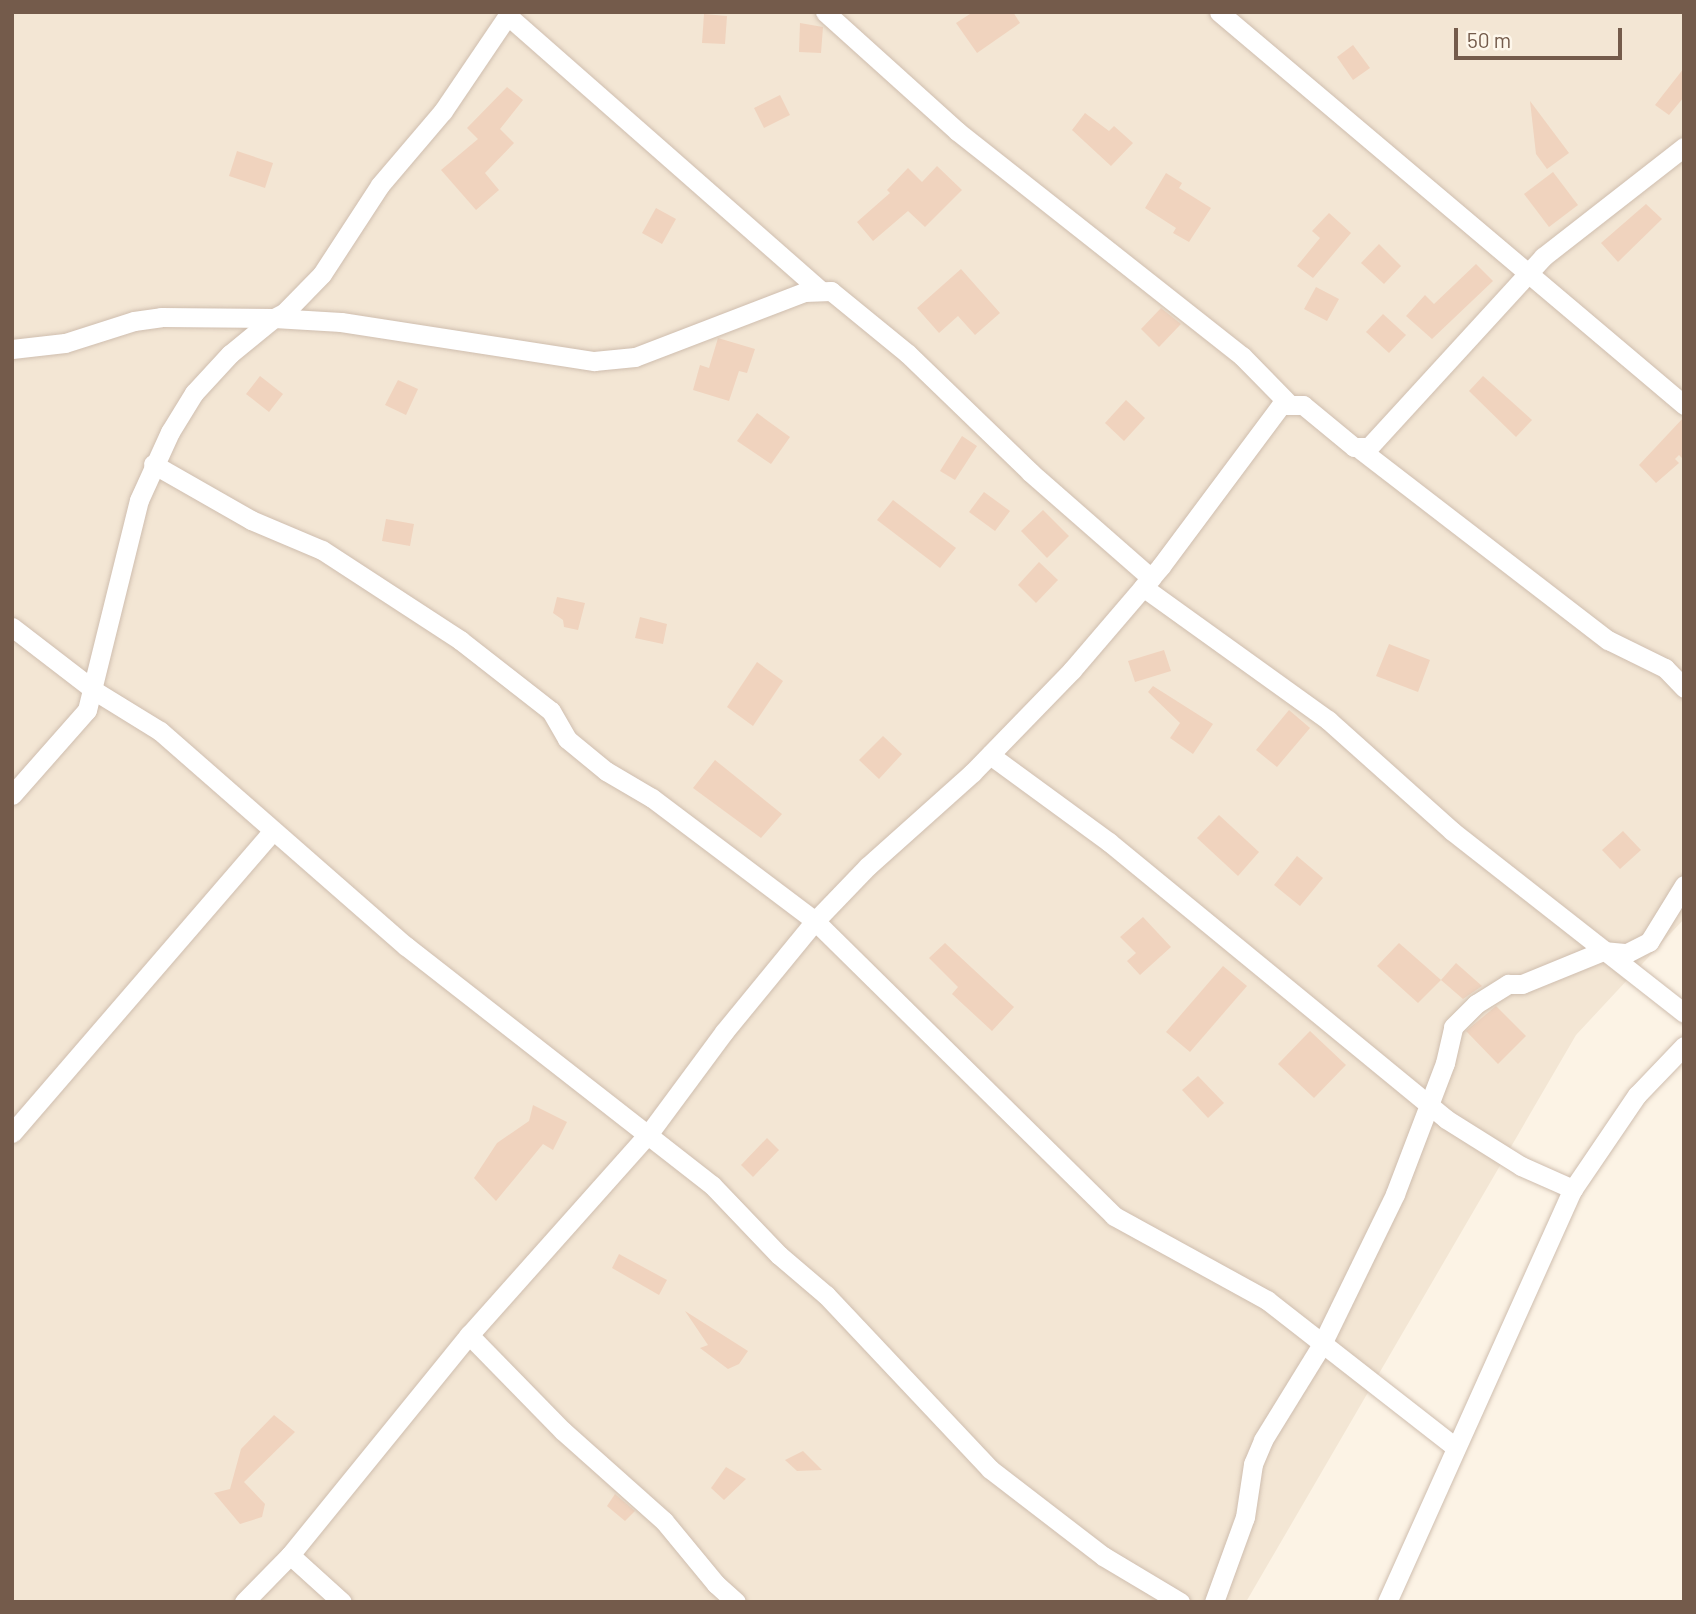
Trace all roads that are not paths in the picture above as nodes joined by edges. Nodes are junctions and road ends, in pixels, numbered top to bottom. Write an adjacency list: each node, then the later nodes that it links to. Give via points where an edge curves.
1 (825, 12): 9 (street, via 947,122 1242,356)
2 (1219, 12): 5 (street)
3 (509, 14): 6 (street); 7 (street, via 443,111 380,185 323,274 296,303)
4 (1684, 148): 5 (street)
5 (1527, 272): 10 (street); 11 (street, via 1377,441)
6 (819, 289): 7 (street, via 635,357 594,361 341,322); 13 (street, via 840,295 908,354)
7 (274, 318): 8 (street, via 161,317 65,343); 12 (street, via 230,354 194,393)
8 (12, 349)
9 (1287, 402): 11 (street, via 1303,405); 13 (street)
10 (1684, 405)
11 (1361, 450): 15 (street, via 1608,640 1665,668)
12 (153, 464): 16 (street, via 139,500); 21 (street, via 251,520 322,550 460,640 551,711 567,740 606,772 652,798)
13 (1147, 583): 17 (street); 22 (street, via 1328,720 1452,831)
14 (12, 627): 16 (street)
15 (1684, 688)
16 (95, 691): 18 (street, via 70,732); 19 (street, via 160,731)
17 (989, 755): 21 (street, via 868,866); 25 (street, via 1109,842)
18 (12, 795)
19 (272, 832): 26 (street, via 406,946); 27 (street)
20 (1684, 885): 22 (street, via 1649,942 1627,953)
21 (815, 922): 26 (street, via 724,1032); 30 (street, via 1114,1216 1267,1300)
22 (1604, 951): 23 (street); 25 (street, via 1522,984 1508,984 1476,1004 1453,1027)
23 (1684, 1013)
24 (1684, 1046): 28 (street, via 1637,1095)
25 (1429, 1105): 28 (street, via 1521,1166); 30 (street, via 1414,1151)
26 (650, 1132): 29 (street); 36 (street, via 826,1295 990,1469 1057,1524)
27 (12, 1133)
28 (1573, 1189): 31 (street)
29 (469, 1335): 32 (street); 35 (street, via 563,1431 664,1521)
30 (1322, 1343): 31 (street); 37 (street, via 1263,1440 1245,1517)
31 (1454, 1446): 38 (street)
32 (289, 1555): 33 (street); 34 (street)
33 (244, 1602)
34 (342, 1602)
35 (736, 1602)
36 (1180, 1602)
37 (1214, 1602)
38 (1387, 1602)

